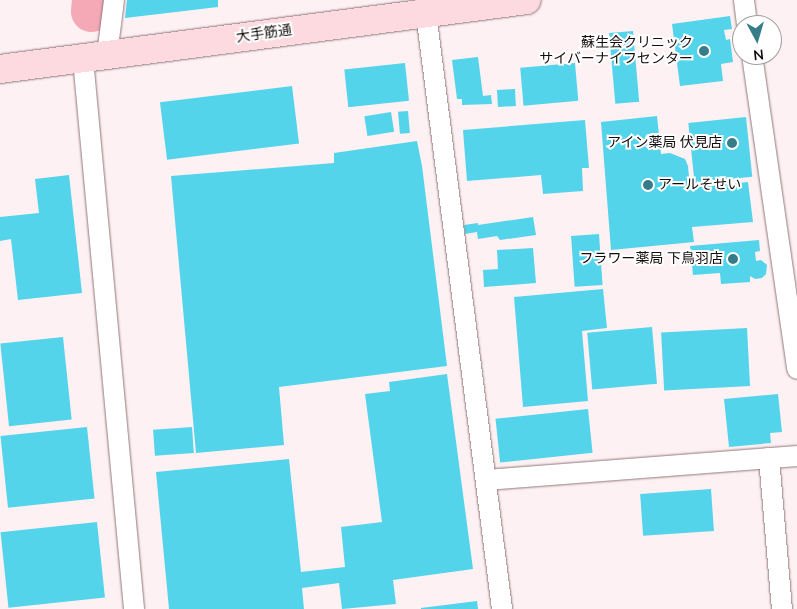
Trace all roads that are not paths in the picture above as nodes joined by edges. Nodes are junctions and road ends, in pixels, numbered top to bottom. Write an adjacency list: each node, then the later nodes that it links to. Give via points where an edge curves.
1 (114, 0): 6 (street)
2 (527, 0): 4 (main road, 大手筋通)
3 (744, 0): 5 (street)
4 (426, 13): 6 (main road, 大手筋通); 12 (street)
5 (746, 15)
6 (95, 57): 8 (main road, 大手筋通); 13 (street)
7 (753, 65): 9 (street)
8 (0, 69)
9 (797, 369)
10 (797, 456): 11 (street)
11 (769, 458): 12 (street); 15 (street)
12 (486, 480): 14 (street)
13 (134, 609)
14 (502, 609)
15 (782, 609)

